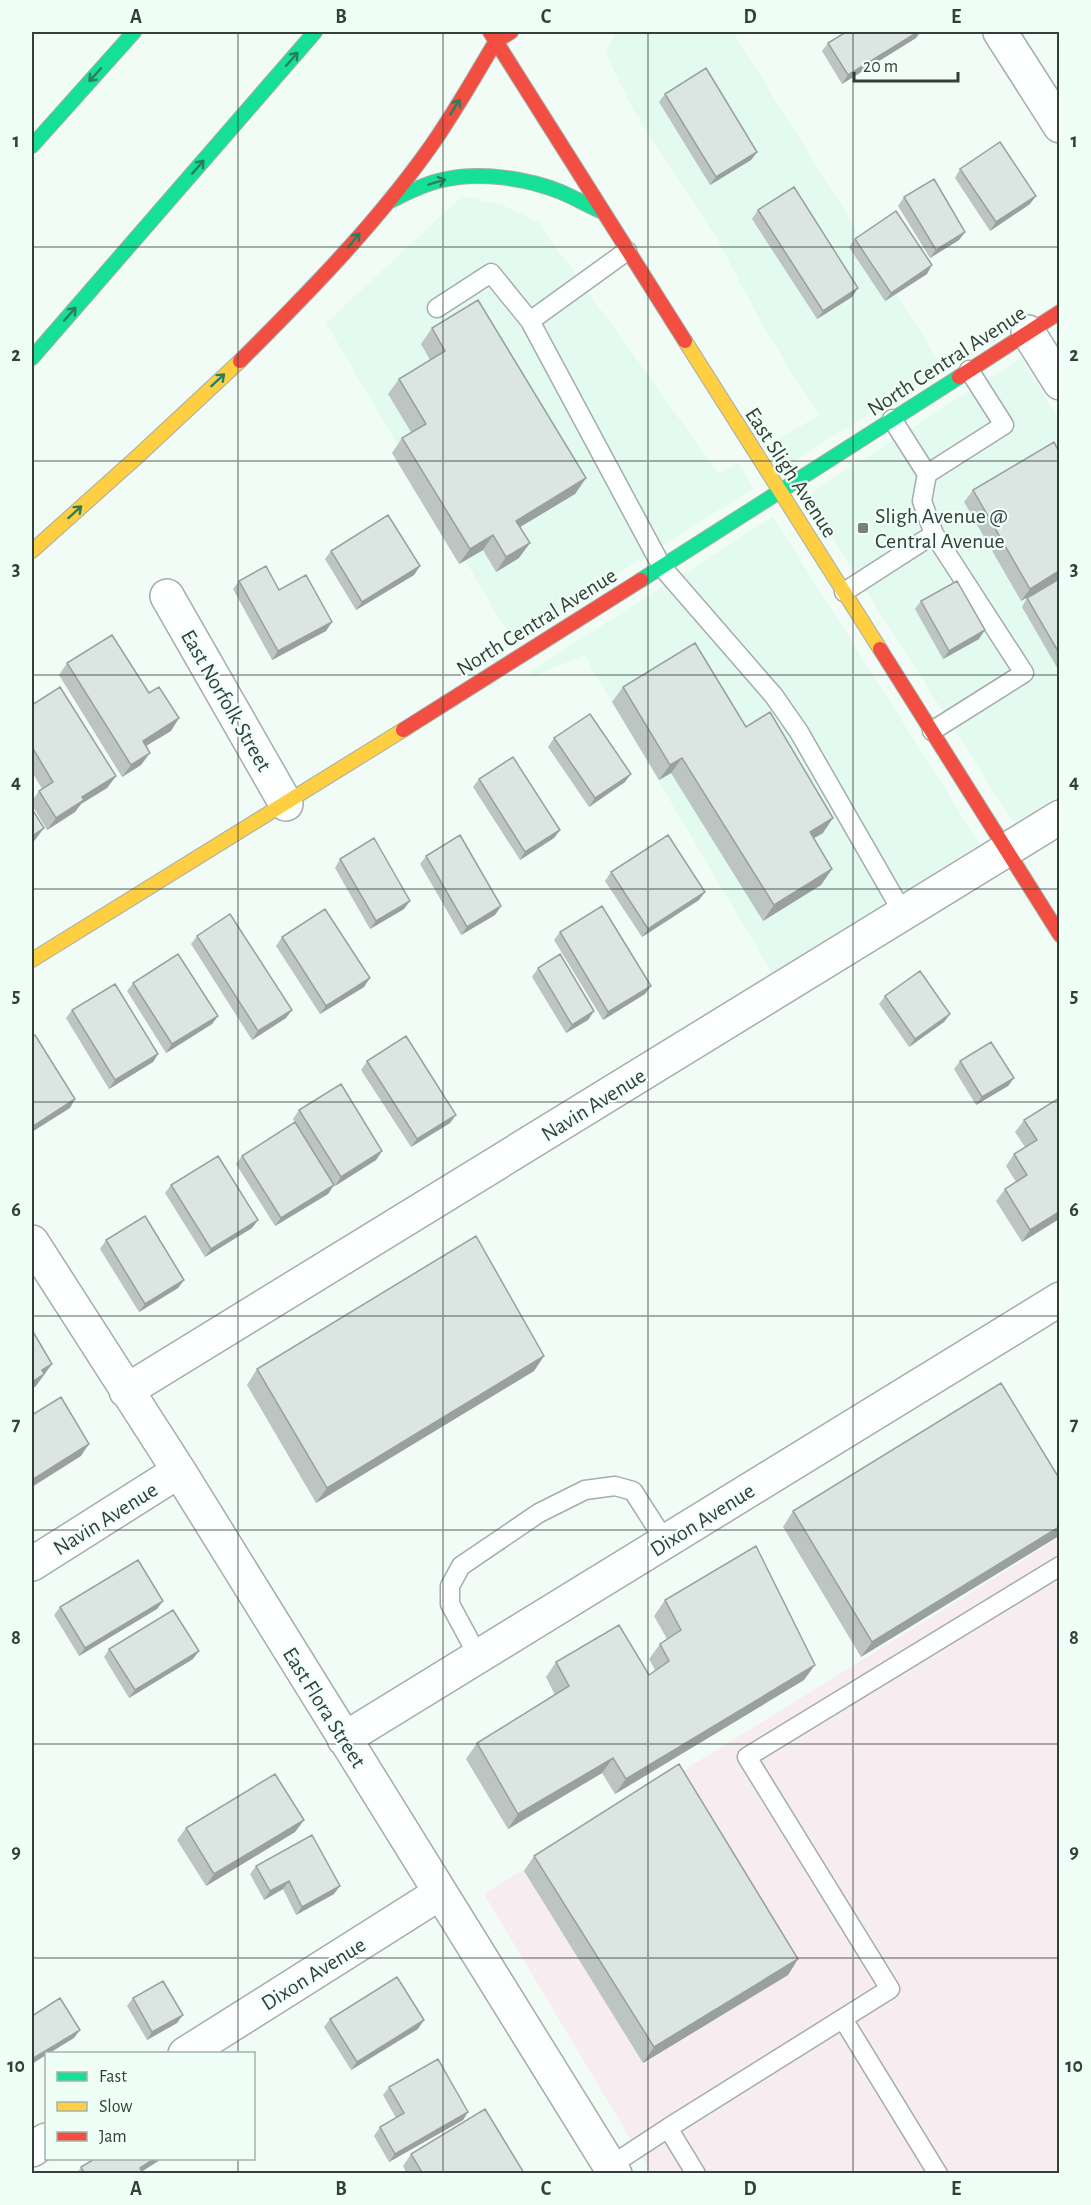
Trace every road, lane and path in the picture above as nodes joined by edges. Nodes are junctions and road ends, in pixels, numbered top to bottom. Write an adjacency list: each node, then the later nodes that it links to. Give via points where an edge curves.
1 (134, 32): 7 (main road, one-way to 7)
2 (315, 32): 15 (main road, one-way to 2)
3 (511, 32): 5 (main road)
4 (1000, 32): 6 (street)
5 (493, 36): 8 (main road, one-way to 5, via 429,148); 9 (main road, East Sligh Avenue)
6 (1059, 126)
7 (32, 146)
8 (383, 205): 9 (main road, one-way to 9, via 439,181 480,176 559,191); 22 (main road, one-way to 8, via 243,356 327,273)
9 (603, 213): 10 (main road, East Sligh Avenue)
10 (627, 251): 13 (lane); 20 (main road, East Sligh Avenue)
11 (437, 308): 13 (lane, via 491,273)
12 (1059, 312): 14 (main road, North Central Avenue)
13 (530, 321): 23 (lane)
14 (1028, 332): 16 (main road, North Central Avenue); 17 (street)
15 (32, 358)
16 (969, 370): 18 (main road, North Central Avenue); 19 (lane, via 1004,425)
17 (1059, 383)
18 (892, 419): 19 (lane); 20 (main road, North Central Avenue)
19 (927, 474): 21 (lane, via 922,501)
20 (780, 492): 23 (main road, North Central Avenue); 24 (main road, East Sligh Avenue)
21 (934, 534): 24 (lane); 26 (lane, via 1024,673)
22 (32, 551)
23 (662, 567): 27 (main road, North Central Avenue); 30 (lane, via 752,670 799,732)
24 (844, 592): 26 (main road, East Sligh Avenue)
25 (167, 596): 27 (street, East Norfolk Street)
26 (932, 731): 29 (main road, East Sligh Avenue)
27 (286, 804): 32 (main road, North Central Avenue)
28 (1059, 817): 29 (street, Navin Avenue)
29 (1007, 849): 30 (street, Navin Avenue); 31 (main road, East Sligh Avenue)
30 (903, 913): 35 (street, Navin Avenue)
31 (1059, 935)
32 (32, 960)
33 (32, 1242): 35 (street, East Flora Street)
34 (1059, 1299): 37 (street, Dixon Avenue)
35 (126, 1391): 36 (street, East Flora Street)
36 (179, 1472): 38 (street, Navin Avenue); 41 (street, East Flora Street)
37 (665, 1541): 40 (street, Dixon Avenue); 40 (lane, via 633,1491 615,1486 585,1490 539,1513 461,1566 450,1586 450,1604)
38 (32, 1564)
39 (1059, 1566): 43 (lane, via 747,1757 890,1989)
40 (478, 1656): 41 (street, Dixon Avenue)
41 (344, 1738): 42 (street, East Flora Street)
42 (440, 1893): 44 (street, Dixon Avenue); 48 (street, East Flora Street)
43 (843, 2019): 45 (lane); 50 (lane)
44 (188, 2052)
45 (668, 2128): 48 (lane); 49 (lane)
46 (45, 2141): 47 (street)
47 (32, 2150)
48 (613, 2170)
49 (696, 2174)
50 (938, 2174)

